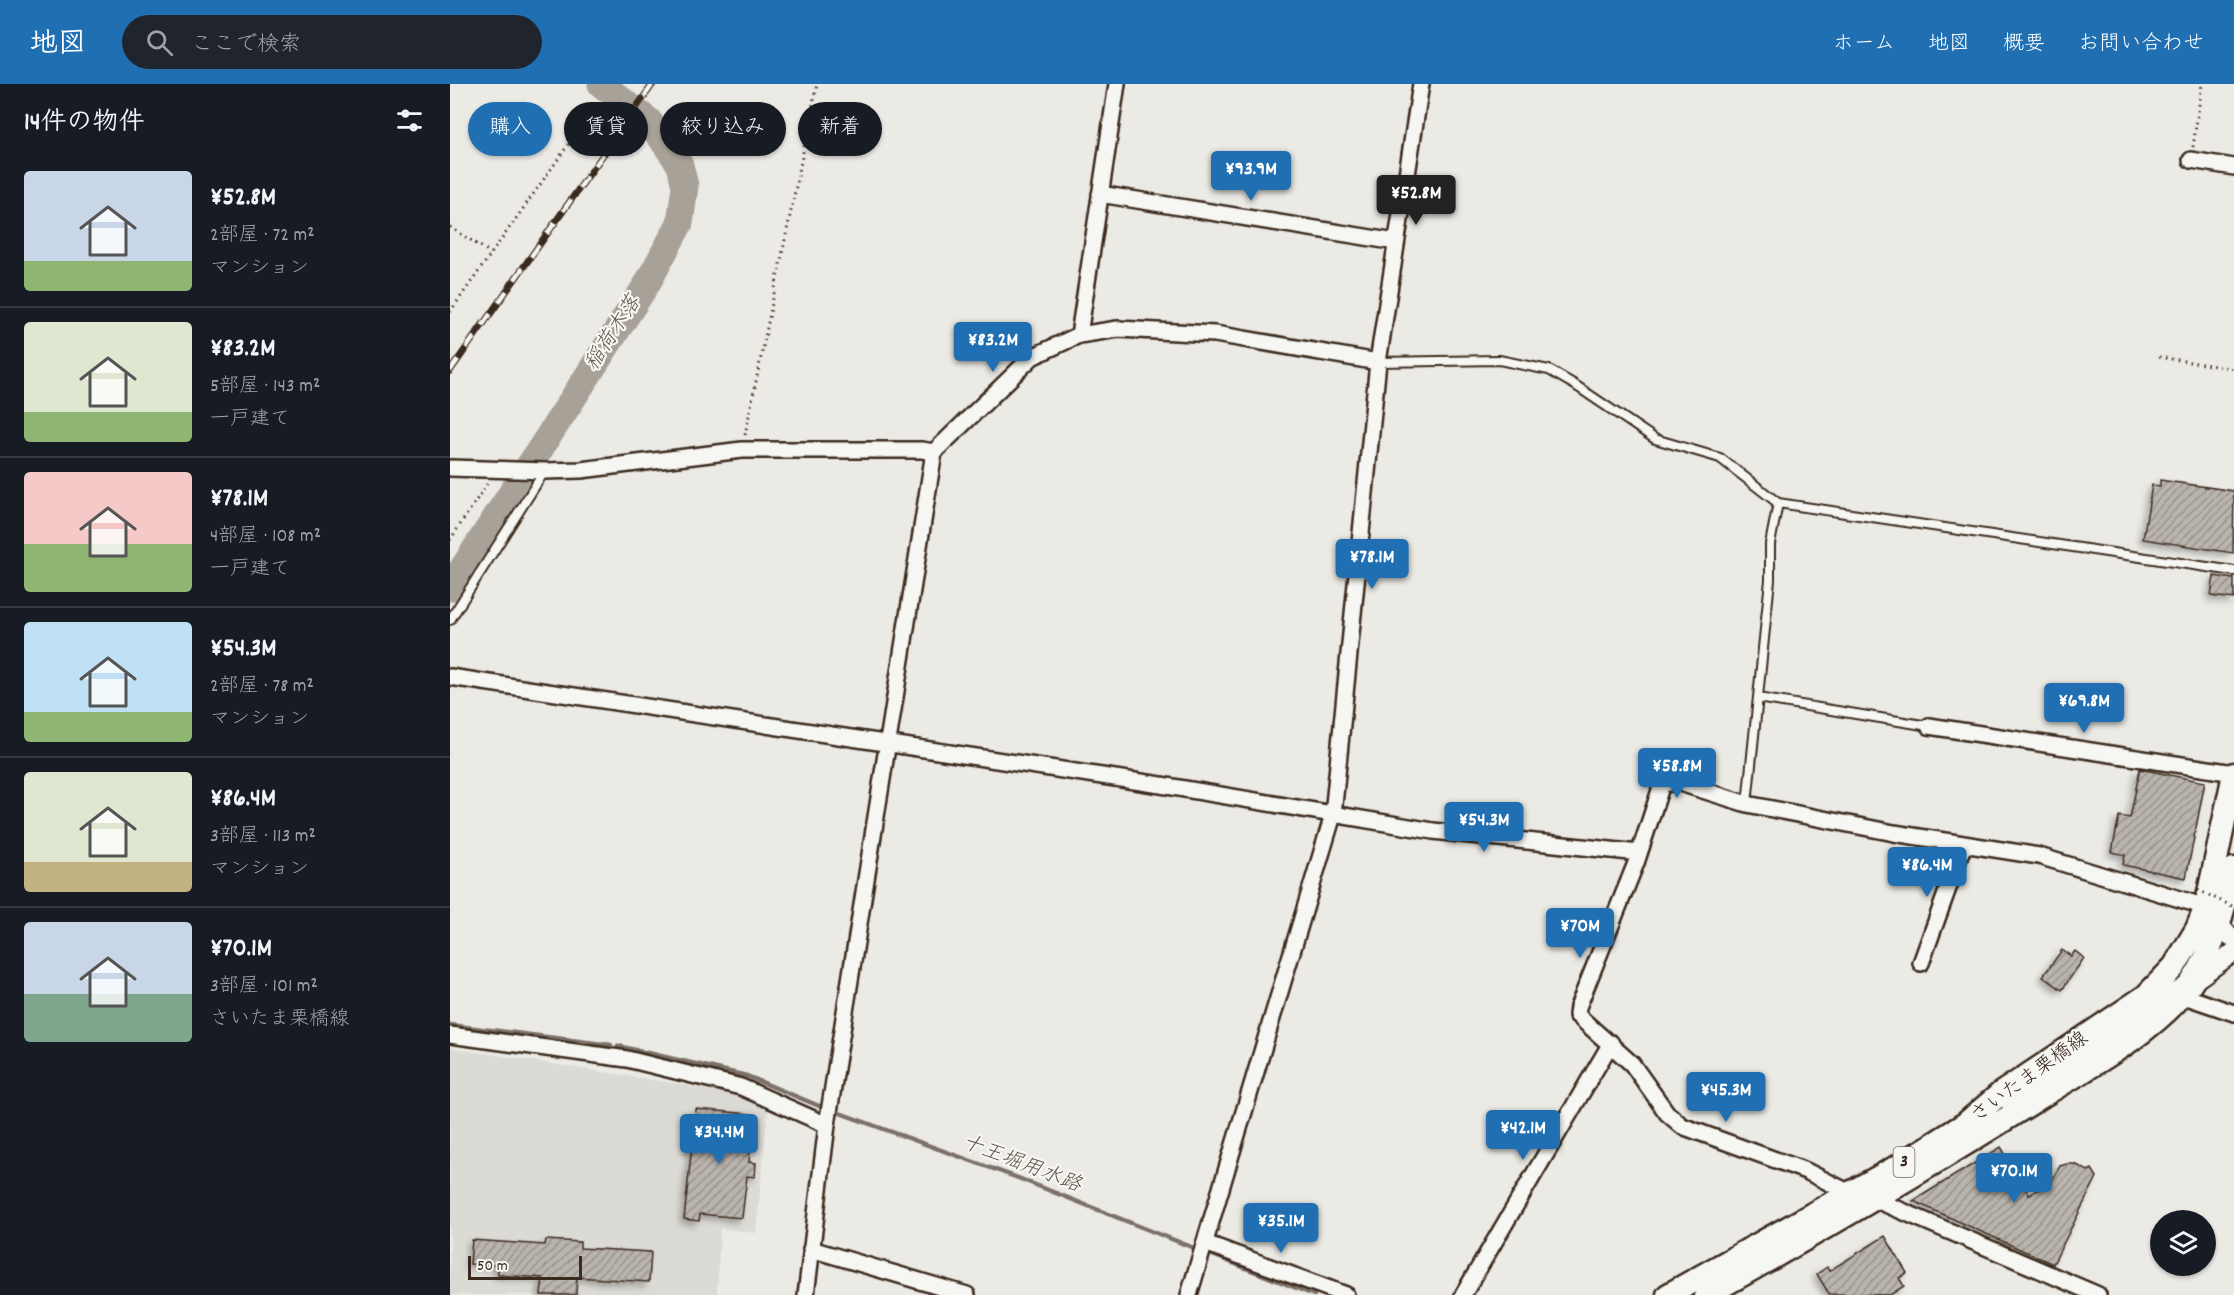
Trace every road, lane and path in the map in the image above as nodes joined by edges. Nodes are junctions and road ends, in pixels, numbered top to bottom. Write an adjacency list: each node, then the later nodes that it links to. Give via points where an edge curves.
1 (817, 84): 17 (path)
2 (1117, 84): 8 (street)
3 (1421, 84): 10 (street)
4 (2202, 84): 6 (path)
5 (564, 150): 11 (path)
6 (2191, 160): 7 (street)
7 (2234, 167)
8 (1100, 194): 10 (street); 13 (street)
9 (450, 227): 11 (path)
10 (1396, 242): 15 (street)
11 (491, 253): 12 (path)
12 (450, 312)
13 (1079, 335): 15 (street, via 1118,329 1215,334); 18 (street, via 1032,357)
14 (2159, 357): 16 (path)
15 (1378, 362): 22 (lane, via 1498,360 1549,370 1655,439 1720,458); 32 (street)
16 (2234, 369)
17 (742, 450): 18 (street); 21 (street, via 581,470)
18 (934, 452): 29 (street)
19 (450, 468): 20 (street)
20 (500, 470): 21 (street); 23 (path)
21 (542, 471): 25 (lane)
22 (1778, 502): 24 (lane); 27 (lane, via 1770,544)
23 (450, 540)
24 (2234, 571)
25 (450, 620)
26 (450, 677): 29 (street)
27 (1758, 698): 28 (lane); 31 (lane)
28 (1929, 726): 30 (street)
29 (888, 745): 32 (street, via 1194,790); 46 (street)
30 (2234, 774): 37 (main road, さいたま栗橋線 / 3)
31 (1747, 804): 33 (street); 34 (street, via 1677,782 1662,784)
32 (1333, 815): 34 (street, via 1433,831); 49 (street)
33 (1964, 844): 37 (street, via 2039,856); 39 (street)
34 (1639, 853): 44 (street, via 1578,1007 1577,1015)
35 (2234, 869): 37 (main road, さいたま栗橋線 / 3)
36 (2234, 907): 37 (path, bridge)
37 (2214, 915): 41 (main road, さいたま栗橋線 / 3, via 2206,959); 45 (main road, さいたま栗橋線 / 3, via 2197,929 2174,966 2146,996 2000,1094)
38 (2234, 952): 41 (street)
39 (1921, 963)
40 (2234, 966): 41 (street, via 2208,984)
41 (2186, 989): 42 (street); 45 (street, via 1990,1113); 48 (main road, さいたま栗橋線 / 3, via 2147,1027 2100,1059)
42 (2234, 1013)
43 (450, 1035): 46 (street, via 627,1059 741,1087)
44 (1611, 1043): 47 (street, via 1682,1126 1806,1171); 55 (street)
45 (1965, 1124): 47 (main road, さいたま栗橋線 / 3)
46 (827, 1125): 50 (street)
47 (1850, 1193): 56 (main road, さいたま栗橋線 / 3)
48 (1874, 1199): 57 (main road, さいたま栗橋線 / 3); 58 (street)
49 (1205, 1243): 53 (street); 54 (street)
50 (811, 1249): 51 (street); 52 (street)
51 (806, 1295)
52 (967, 1295)
53 (1189, 1295)
54 (1346, 1295)
55 (1463, 1295)
56 (1668, 1295)
57 (1706, 1295)
58 (2098, 1295)

